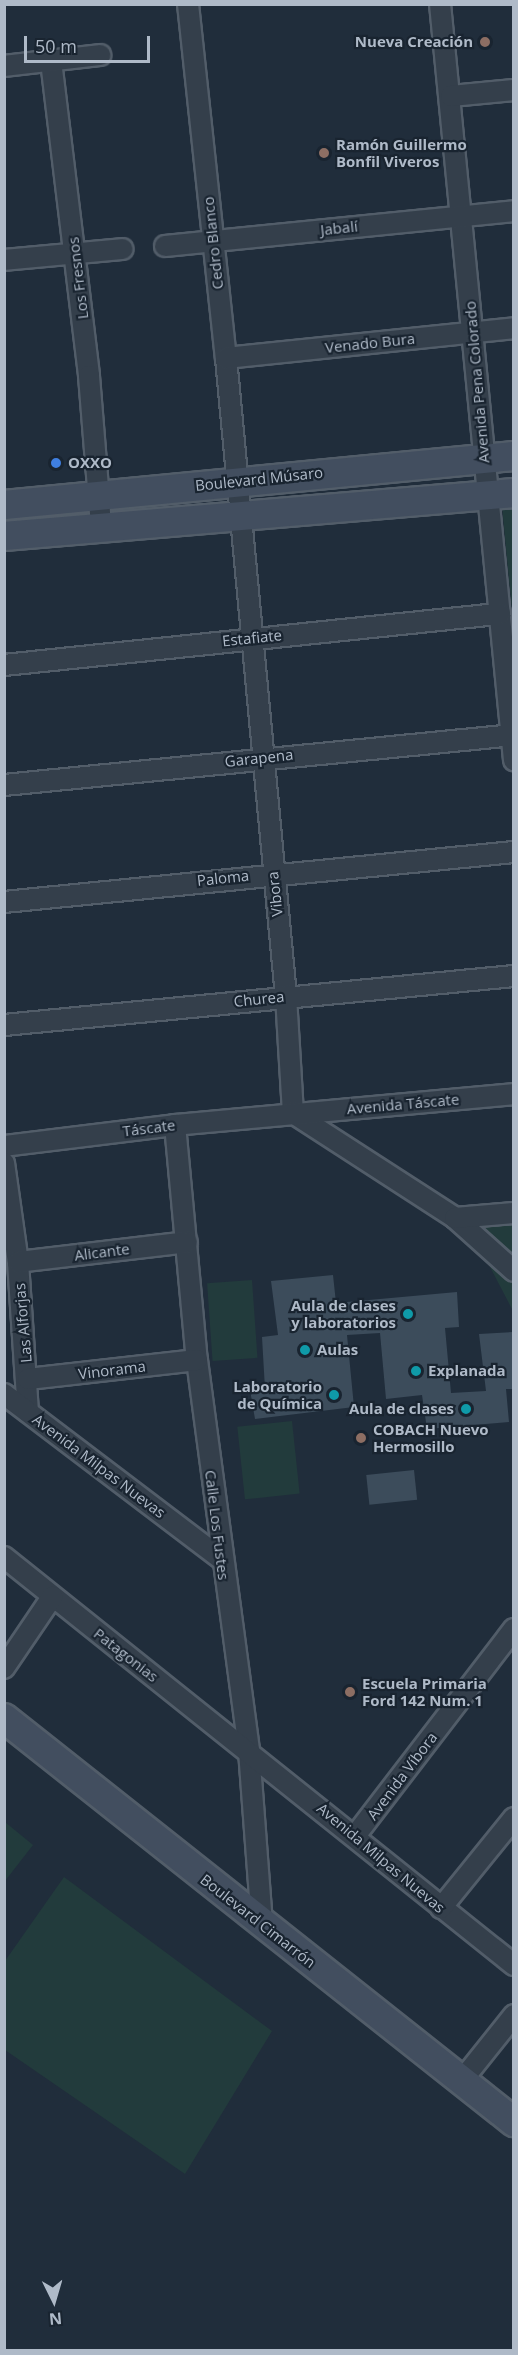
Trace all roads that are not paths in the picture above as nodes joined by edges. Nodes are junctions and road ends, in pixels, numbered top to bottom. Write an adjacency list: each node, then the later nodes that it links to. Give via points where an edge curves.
1 (188, 4): 10 (street, Cedro Blanco)
2 (440, 4): 7 (street, Avenida Pena Colorado)
3 (100, 55): 4 (street)
4 (51, 61): 5 (street); 13 (street, Los Fresnos)
5 (4, 66)
6 (513, 90): 7 (street)
7 (451, 96): 9 (street, Avenida Pena Colorado)
8 (513, 211): 9 (street, Jabalí)
9 (462, 216): 10 (street, Jabalí); 16 (street, Avenida Pena Colorado)
10 (213, 241): 11 (street, Jabalí); 17 (street, Cedro Blanco)
11 (165, 246)
12 (122, 249): 13 (street)
13 (75, 253): 14 (street); 22 (street, Los Fresnos)
14 (4, 260)
15 (513, 328): 16 (street, Venado Bura)
16 (473, 332): 17 (street, Venado Bura); 19 (street, Avenida Pena Colorado)
17 (226, 358): 20 (street, Cedro Blanco)
18 (513, 456): 19 (street, Boulevard Músaro)
19 (484, 459): 20 (street, Boulevard Músaro); 21 (street, Avenida Pena Colorado)
20 (237, 482): 22 (street, Boulevard Músaro); 24 (street, Vibora)
21 (500, 494): 24 (street); 27 (street, Avenida Pena Colorado)
22 (99, 496): 23 (street, Boulevard Músaro); 25 (street, Los Fresnos)
23 (4, 505)
24 (239, 514): 25 (street); 28 (street, Vibora)
25 (101, 526): 26 (street)
26 (4, 536)
27 (500, 614): 28 (street, Estafiate); 30 (street, Avenida Pena Colorado)
28 (251, 638): 29 (street, Estafiate); 31 (street, Vibora)
29 (4, 665)
30 (512, 735): 31 (street, Garapena); 32 (street, Avenida Pena Colorado)
31 (262, 758): 33 (street, Garapena); 35 (street, Vibora)
32 (513, 760)
33 (4, 785)
34 (513, 852): 35 (street, Paloma)
35 (272, 873): 36 (street, Paloma); 38 (street, Vibora)
36 (4, 902)
37 (513, 976): 38 (street, Churea)
38 (286, 996): 39 (street, Churea); 41 (street, Vibora)
39 (4, 1025)
40 (513, 1094): 41 (street, Avenida Táscate)
41 (293, 1113): 42 (street, Táscate); 46 (street)
42 (175, 1125): 43 (street, Táscate); 47 (street, Calle Los Fustes)
43 (4, 1146)
44 (4, 1163): 48 (street, Las Alforjas)
45 (513, 1213): 46 (street)
46 (455, 1218): 49 (street)
47 (187, 1242): 48 (street, Alicante); 50 (street, Calle Los Fustes)
48 (18, 1262): 51 (street, Las Alforjas)
49 (513, 1270)
50 (197, 1360): 51 (street, Vinorama); 55 (street, Calle Los Fustes)
51 (28, 1379): 53 (street, Las Alforjas)
52 (4, 1394): 53 (street, Avenida Milpas Nuevas)
53 (28, 1412): 55 (street, Avenida Milpas Nuevas)
54 (4, 1557): 56 (street, Patagonias)
55 (221, 1559): 60 (street, Calle Los Fustes)
56 (52, 1597): 58 (street); 60 (street, Patagonias)
57 (513, 1629): 62 (street, Avenida Víbora)
58 (4, 1668)
59 (4, 1718): 64 (street, Boulevard Cimarrón)
60 (249, 1751): 62 (street, Avenida Milpas Nuevas); 64 (street, Calle Los Fustes)
61 (513, 1818): 63 (street)
62 (355, 1836): 63 (street, Avenida Milpas Nuevas)
63 (441, 1908): 65 (street, Avenida Milpas Nuevas)
64 (262, 1924): 67 (street, Boulevard Cimarrón)
65 (513, 1965)
66 (513, 2015): 67 (street)
67 (463, 2079): 68 (street, Boulevard Cimarrón)
68 (513, 2122)

